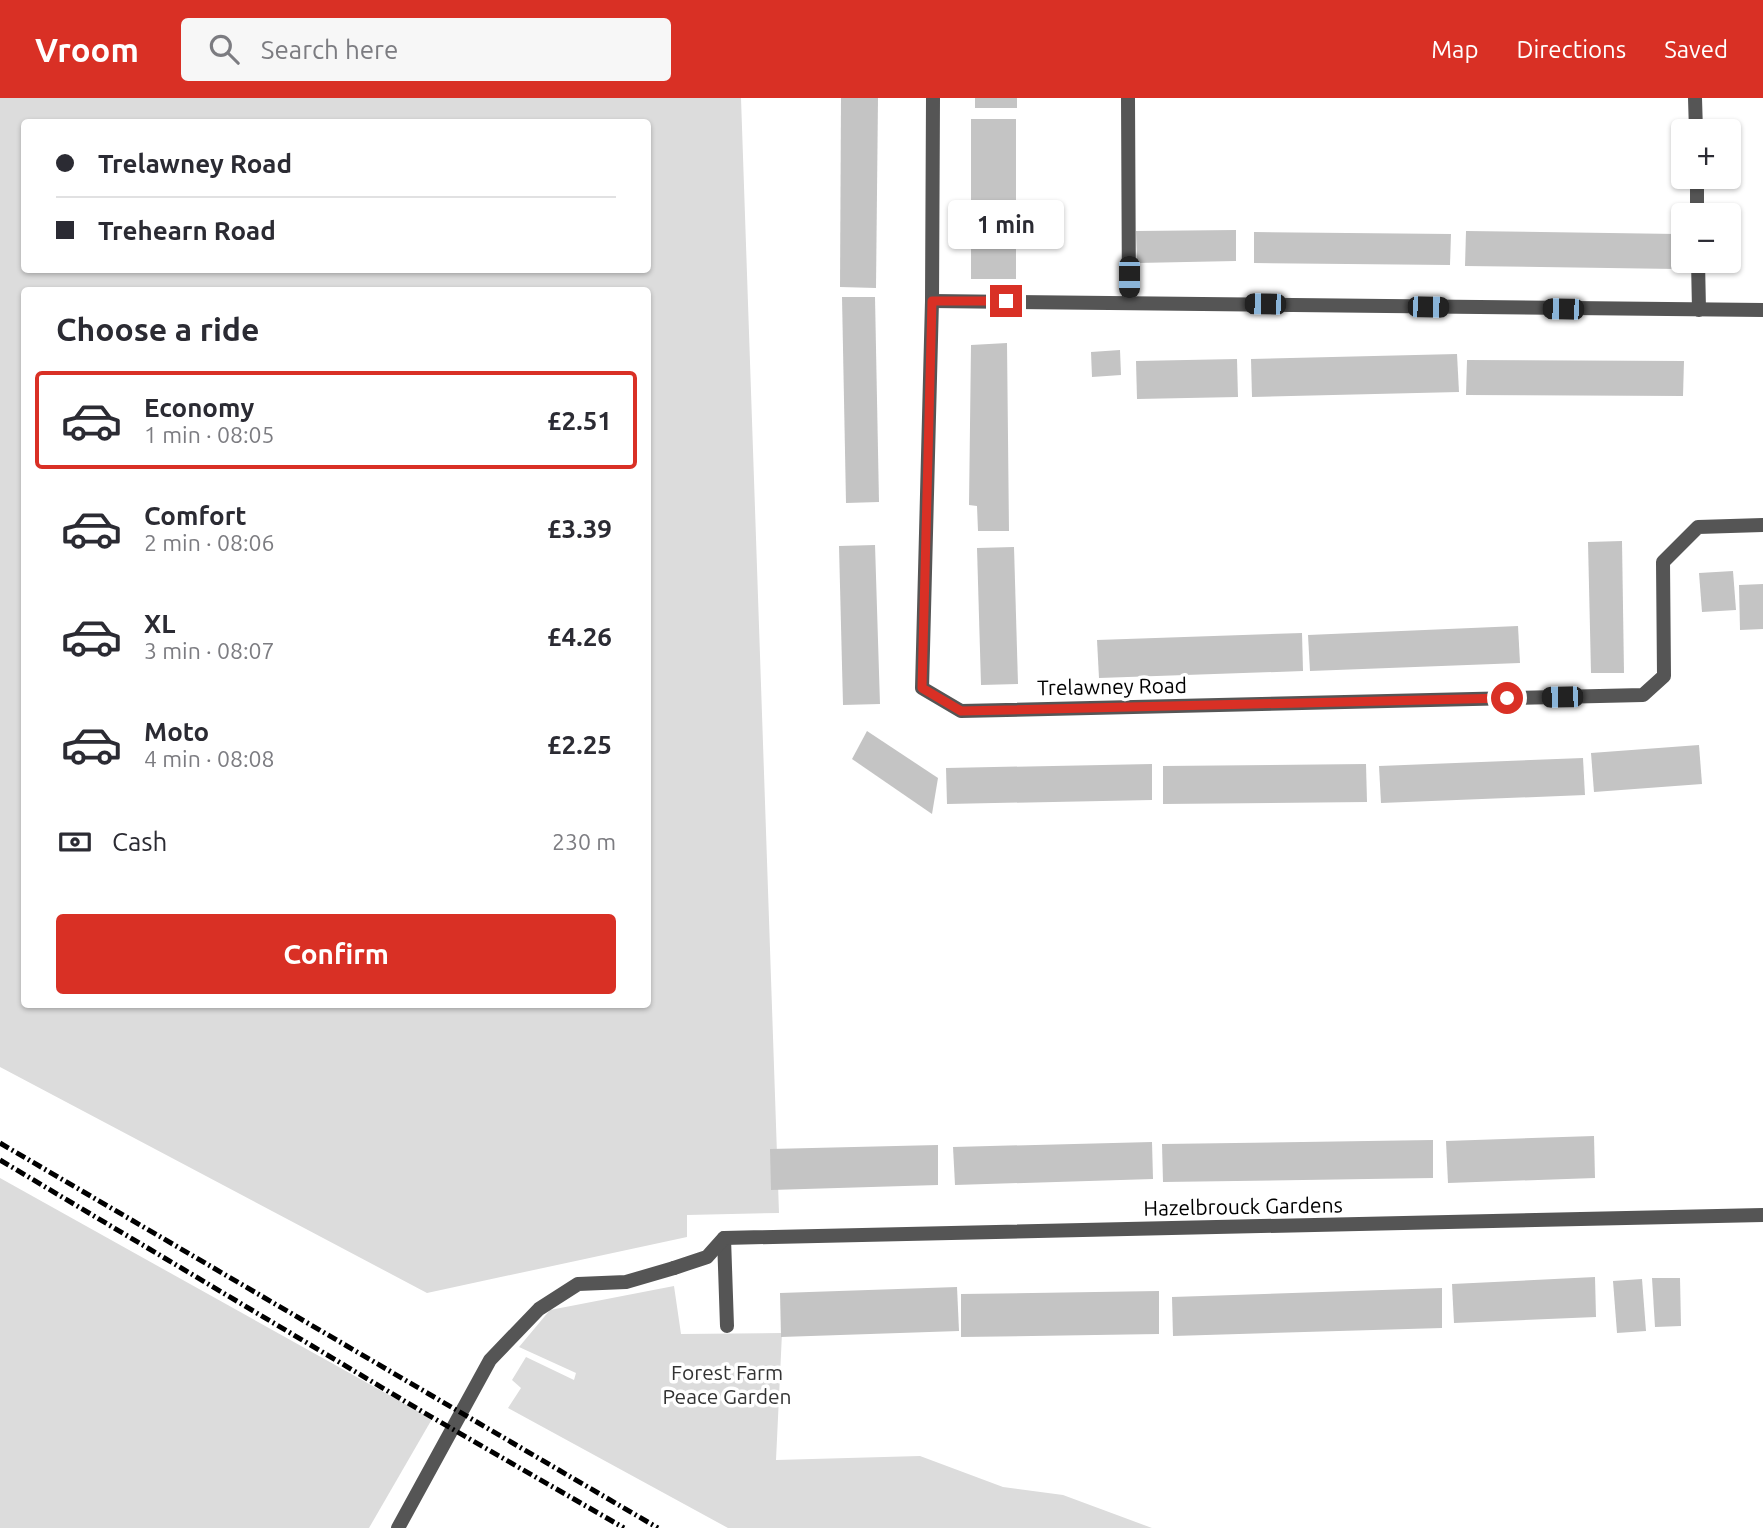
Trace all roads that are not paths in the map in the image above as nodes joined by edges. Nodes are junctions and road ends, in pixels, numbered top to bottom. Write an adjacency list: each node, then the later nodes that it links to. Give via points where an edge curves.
1 (933, 98): 6 (street, Trelawney Road)
2 (1128, 98): 7 (street)
3 (1695, 98): 4 (street)
4 (1696, 119)
5 (1698, 273): 8 (street)
6 (932, 301): 7 (street); 10 (street, Trelawney Road, via 922,688 961,711 1643,695 1664,676 1663,562 1698,527)
7 (1129, 303): 8 (street)
8 (1699, 310): 9 (street)
9 (1763, 310)
10 (1763, 525)
11 (1763, 1215): 12 (street, Hazelbrouck Gardens)
12 (724, 1238): 13 (street); 14 (street, via 707,1257 626,1282 578,1284 539,1309 489,1360)
13 (727, 1326)
14 (398, 1528)

